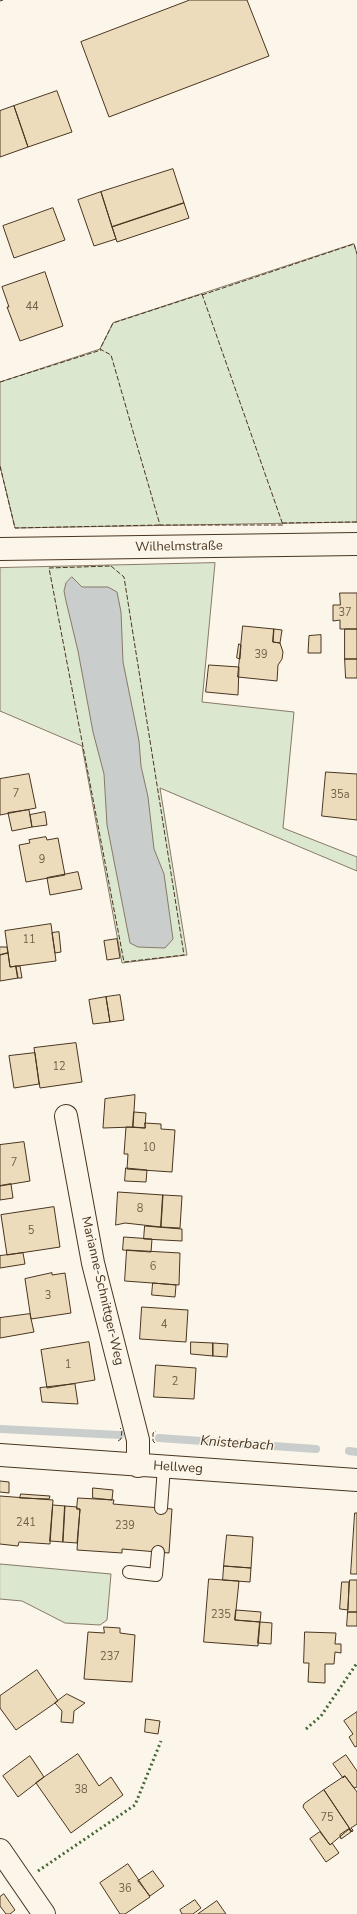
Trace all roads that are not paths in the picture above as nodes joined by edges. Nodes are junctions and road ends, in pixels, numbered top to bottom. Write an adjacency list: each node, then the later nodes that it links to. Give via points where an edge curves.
1 (357, 544): 2 (street, Wilhelmstraße)
2 (0, 549)
3 (66, 1116): 5 (street, Marianne-Schnittger-Weg, via 93,1263 138,1440)
4 (0, 1455): 5 (street, Hellweg)
5 (138, 1466): 6 (street, Hellweg)
6 (164, 1467): 7 (street, Hellweg); 8 (lane)
7 (357, 1480)
8 (161, 1508)
9 (158, 1552): 10 (lane, via 156,1575)
10 (129, 1572)
11 (0, 1850): 12 (street)
12 (44, 1914)

